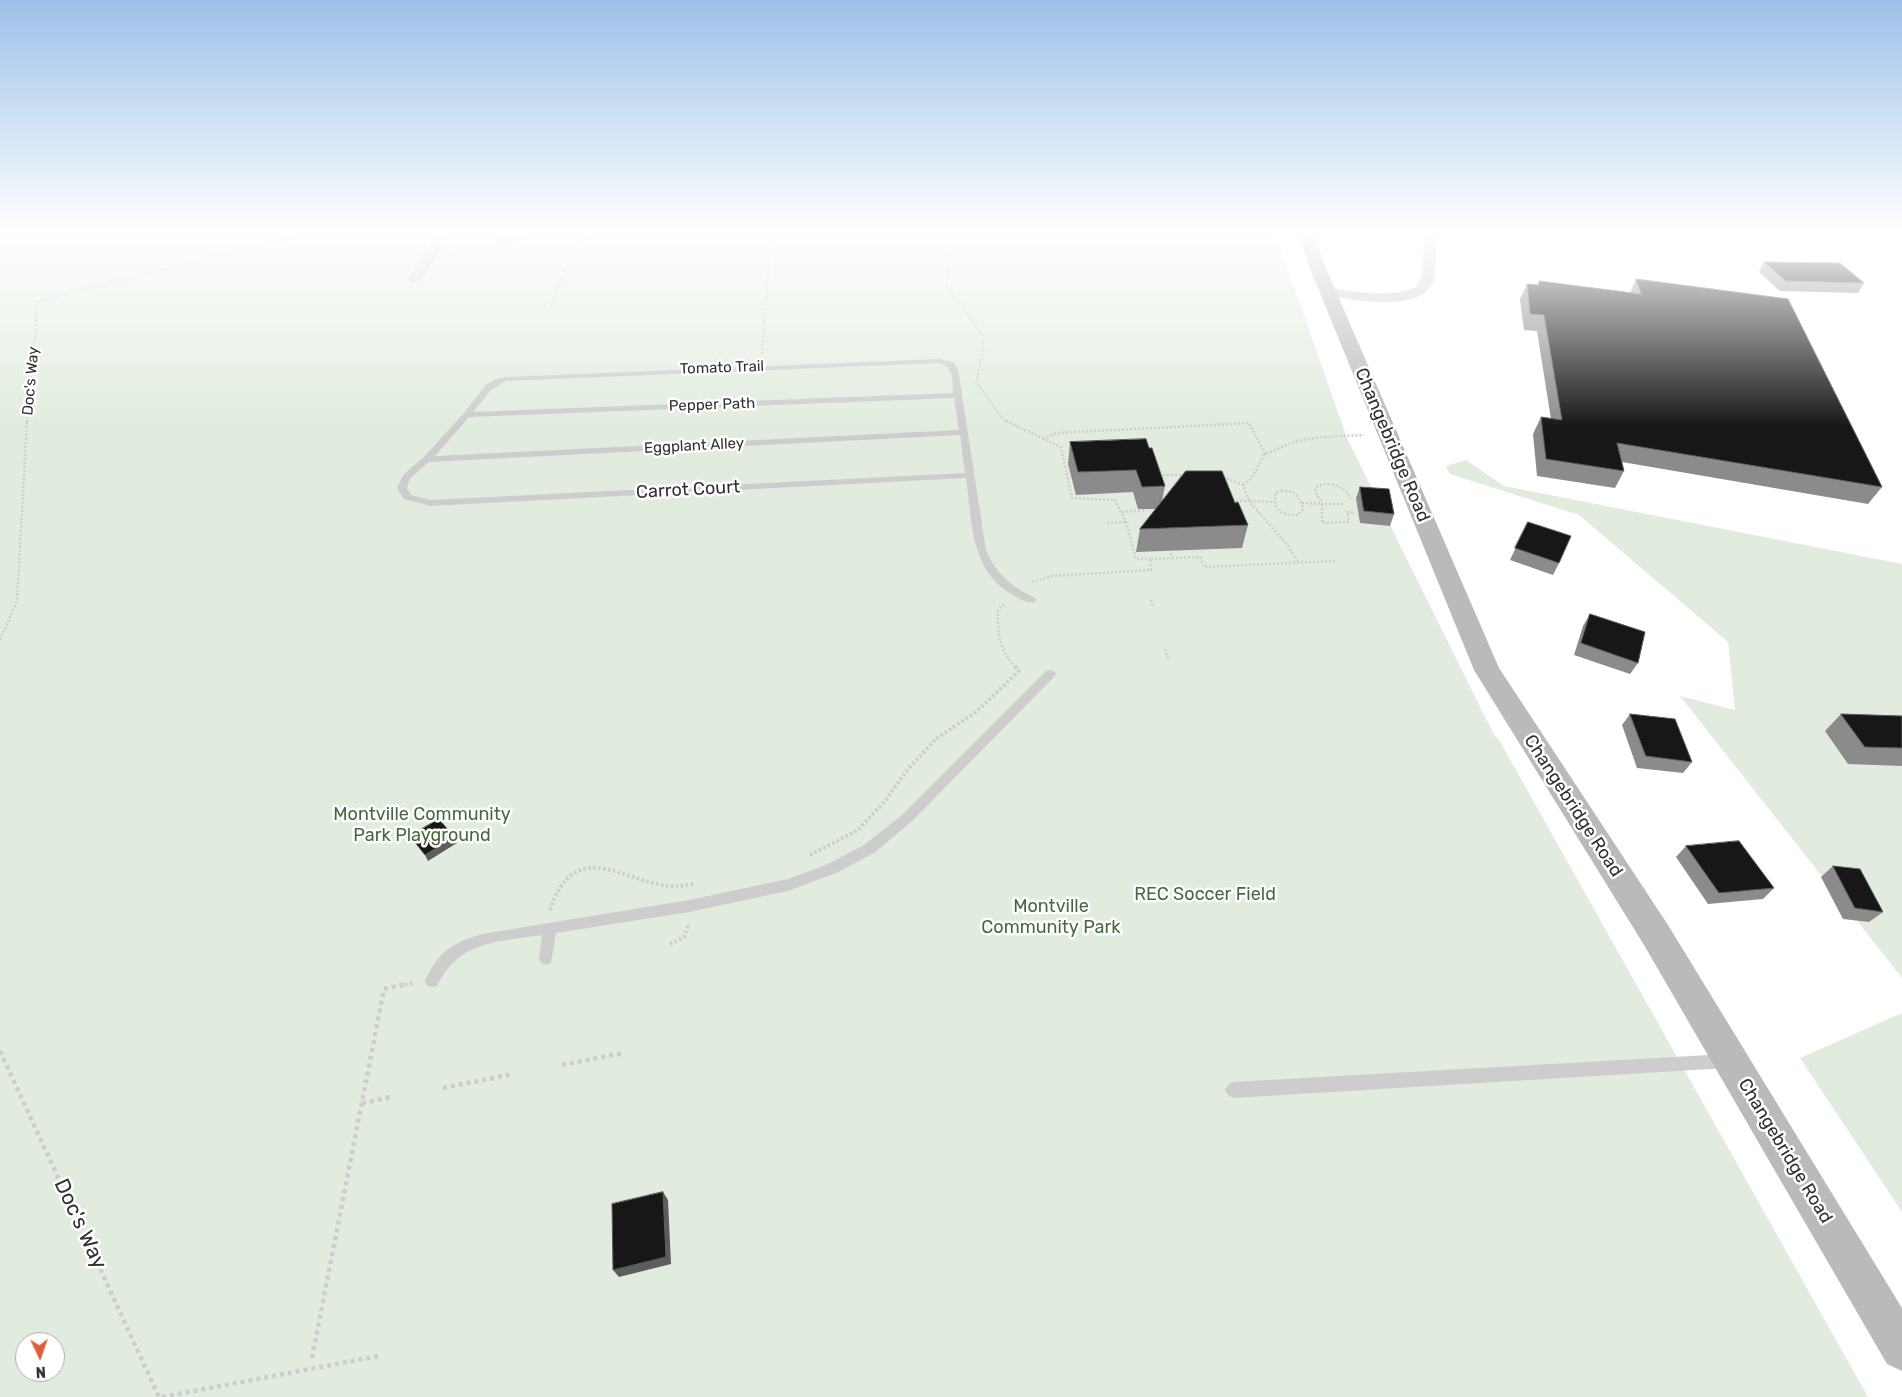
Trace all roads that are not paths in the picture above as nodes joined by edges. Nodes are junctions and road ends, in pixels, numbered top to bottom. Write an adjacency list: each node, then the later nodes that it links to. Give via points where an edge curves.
1 (1330, 297): 12 (main road, Changebridge Road, via 1487,670 1656,935)
2 (958, 396): 3 (lane, Pepper Path); 3 (lane, Tomato Trail, via 954,369 947,363 934,360 516,377 498,381 488,388); 4 (lane)
3 (467, 415): 5 (lane)
4 (962, 432): 5 (lane, Eggplant Alley); 6 (lane)
5 (426, 459): 6 (lane, Carrot Court, via 403,482 403,493 407,497 430,502)
6 (969, 476): 7 (lane, via 981,550 989,570 1002,584)
7 (1031, 600)
8 (1050, 674): 9 (lane, via 906,819 869,849 788,885 689,906)
9 (550, 928): 10 (lane); 11 (lane, via 463,945 440,964)
10 (546, 959)
11 (432, 981)
12 (1731, 1061): 13 (lane); 14 (main road, Changebridge Road)
13 (1233, 1090)
14 (1902, 1349)

